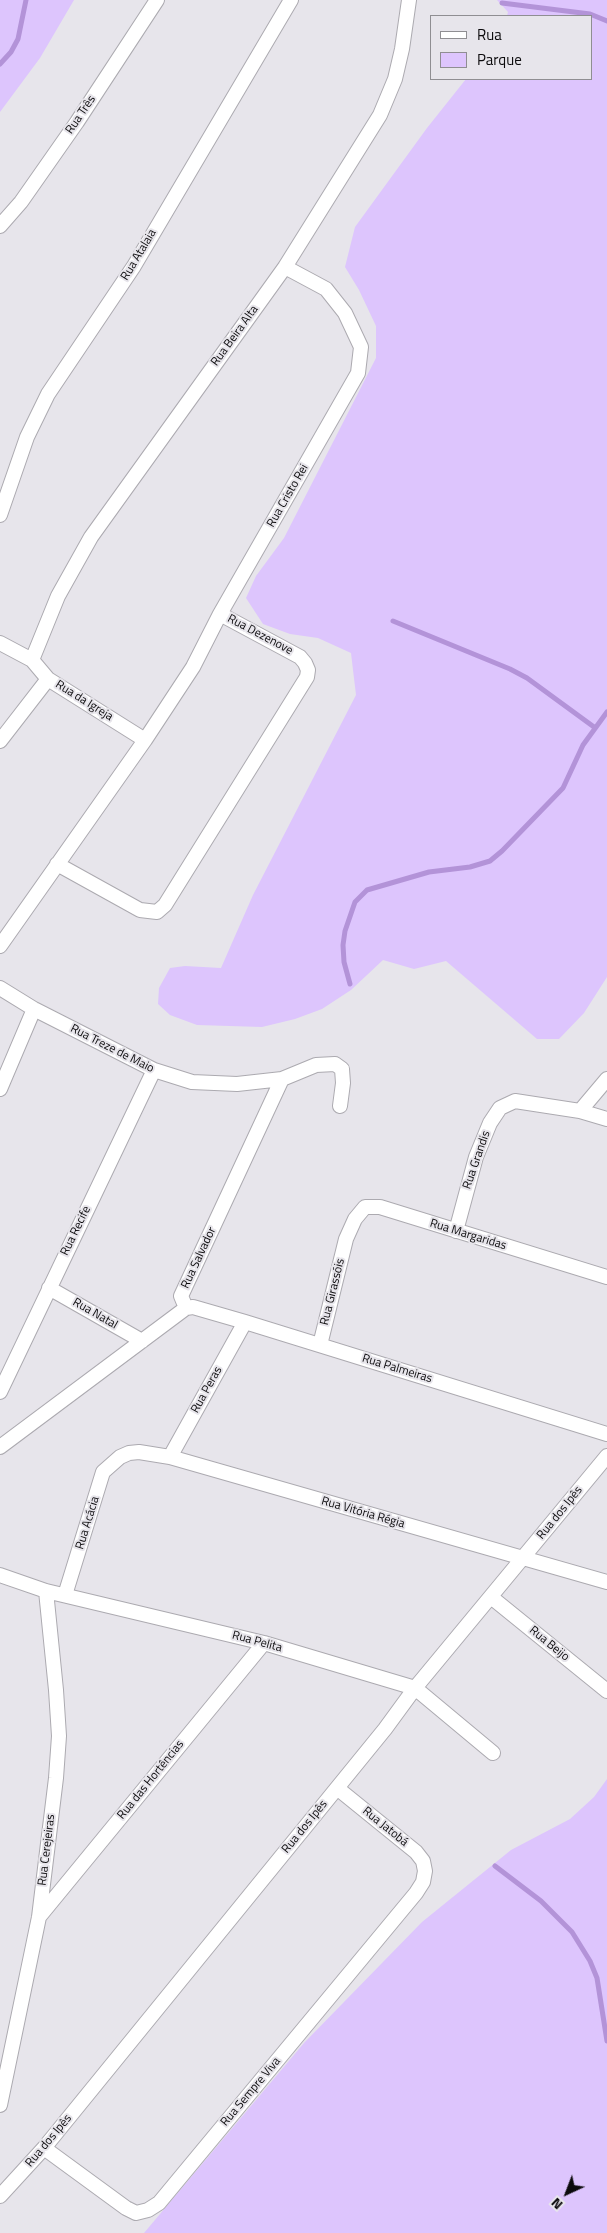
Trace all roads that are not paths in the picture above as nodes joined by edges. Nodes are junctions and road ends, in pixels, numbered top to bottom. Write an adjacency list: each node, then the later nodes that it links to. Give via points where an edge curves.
1 (157, 0): 4 (street, Rua Três, via 77,122)
2 (291, 0): 6 (street, Rua Atalaia, via 134,266 44,402 27,437)
3 (409, 0): 5 (street, Rua Beira Alta, via 395,79 380,115)
4 (0, 226)
5 (285, 267): 7 (street, Rua Cristo Rei, via 326,289 345,313 361,346 358,373); 9 (street, Rua Beira Alta, via 91,537 58,596)
6 (0, 515)
7 (220, 614): 11 (street, Rua Cristo Rei, via 193,667); 13 (street, Rua Dezenove, via 300,657 308,670 307,677 165,905 157,912 140,910)
8 (0, 643): 9 (street, Rua da Igreja)
9 (32, 660): 10 (street, Rua da Igreja)
10 (48, 679): 11 (street, Rua da Igreja); 12 (street)
11 (145, 740): 13 (street, Rua Cristo Rei)
12 (0, 741)
13 (57, 864): 14 (street, Rua Cristo Rei)
14 (0, 946)
15 (0, 988): 16 (street, Rua Treze de Maio)
16 (34, 1009): 17 (street, Rua Treze de Maio); 20 (street)
17 (154, 1070): 18 (street, Rua Treze de Maio, via 192,1082 214,1084); 27 (street, Rua Recife)
18 (282, 1079): 21 (street, Rua Treze de Maio, via 316,1065 335,1064 342,1069); 28 (street, Rua Salvador, via 181,1296)
19 (607, 1079): 22 (street)
20 (0, 1089)
21 (340, 1106)
22 (580, 1111): 23 (street); 24 (street, Rua Grandis, via 515,1101 500,1108 476,1157)
23 (607, 1119)
24 (456, 1231): 25 (street, Rua Margaridas, via 371,1206 359,1212); 26 (street, Rua Margaridas)
25 (346, 1239): 31 (street, Rua Girassóis)
26 (607, 1277)
27 (49, 1288): 30 (street, Rua Natal); 32 (street, Rua Recife)
28 (186, 1308): 29 (street, Rua Palmeiras, via 193,1307); 30 (street, Rua Salvador)
29 (245, 1322): 31 (street, Rua Palmeiras); 36 (street, Rua Peras)
30 (142, 1341): 34 (street, Rua Salvador)
31 (320, 1345): 33 (street, Rua Palmeiras)
32 (0, 1392)
33 (607, 1434)
34 (0, 1447)
35 (607, 1456): 38 (street, Rua dos Ipês)
36 (170, 1457): 37 (street, Rua Vitória Régia, via 138,1452); 38 (street, Rua Vitória Régia)
37 (120, 1458): 42 (street, Rua Acácia, via 104,1472)
38 (523, 1559): 40 (street, Rua Vitória Régia); 43 (street, Rua dos Ipês)
39 (0, 1574): 41 (street, Rua Pelita)
40 (607, 1582)
41 (46, 1592): 42 (street, Rua Pelita); 50 (street, Rua Cerejeiras, via 59,1736)
42 (65, 1595): 44 (street, Rua Pelita)
43 (492, 1597): 45 (street, Rua dos Ipês); 46 (street, Rua Beijo)
44 (264, 1643): 45 (street, Rua Pelita); 50 (street, Rua das Hortências)
45 (415, 1688): 47 (street, Rua Pelita); 48 (street, Rua dos Ipês)
46 (607, 1692)
47 (493, 1753)
48 (337, 1788): 49 (street, Rua Jatobá, via 416,1852); 52 (street, Rua dos Ipês)
49 (425, 1871): 52 (street, Rua Sempre Viva, via 416,1893 158,2203 148,2210 136,2212 126,2208)
50 (39, 1917): 51 (street, Rua Cerejeiras)
51 (0, 2105)
52 (44, 2148): 53 (street, Rua dos Ipês)
53 (0, 2196)

